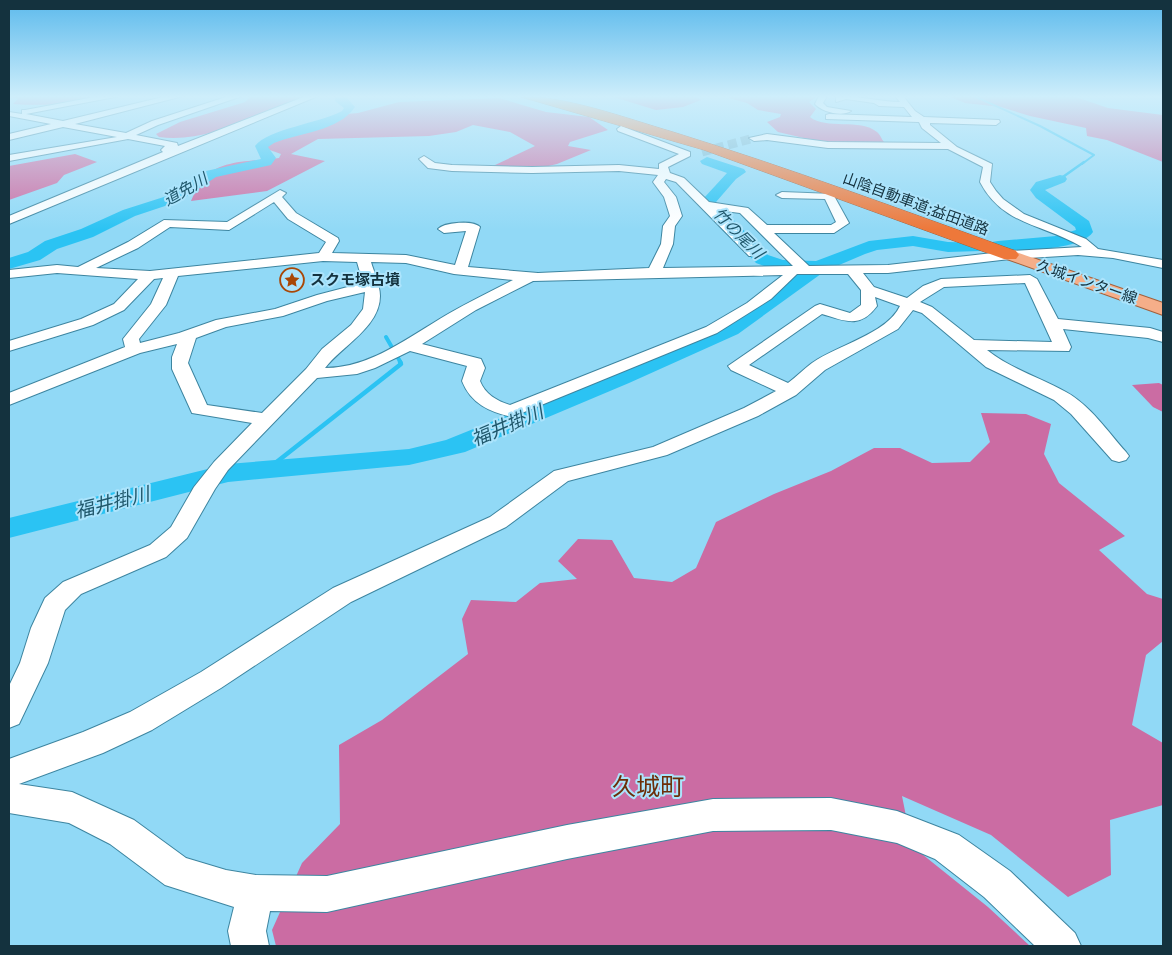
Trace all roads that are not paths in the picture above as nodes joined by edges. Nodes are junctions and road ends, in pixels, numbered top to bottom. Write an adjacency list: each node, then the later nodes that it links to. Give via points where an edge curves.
1 (40, 141): 10 (street)
2 (111, 141): 10 (street)
3 (146, 141): 15 (street, via 174,146 128,168)
4 (200, 141): 15 (street)
5 (652, 141): 12 (street)
6 (688, 141): 26 (highway, 山陰自動車道;益田道路)
7 (790, 141): 9 (street, via 819,145)
8 (943, 141): 9 (street)
9 (950, 146): 24 (street, via 988,166 986,182 997,202 1078,240)
10 (77, 148): 13 (street)
11 (702, 152): 12 (street)
12 (687, 154): 16 (street, via 663,166)
13 (9, 157)
14 (424, 159): 16 (street, via 432,166 452,168 619,168)
15 (130, 170): 19 (street)
16 (664, 174): 18 (street, via 680,180); 35 (street, via 658,182 670,197 676,216 669,226 667,244)
17 (782, 195): 20 (street, via 828,196 843,223 834,229)
18 (705, 205): 22 (street, via 744,210); 25 (street)
19 (9, 220)
20 (789, 228): 22 (street); 23 (street)
21 (444, 229): 31 (street, via 474,227 461,267)
22 (762, 229): 32 (street)
23 (806, 242)
24 (1094, 252): 26 (street); 29 (street)
25 (754, 253)
26 (1010, 256): 33 (street, via 926,266); 42 (main road, 久城インター線)
27 (323, 257): 28 (street); 30 (street, via 333,241 292,216 276,195 229,226 168,223); 34 (street)
28 (363, 258): 31 (street, via 406,259); 39 (street)
29 (1163, 264)
30 (82, 270): 36 (street); 37 (street, via 123,275)
31 (454, 270): 38 (street)
32 (798, 270): 33 (street); 35 (street); 48 (street, via 767,295 704,334 512,411 488,402 474,390 471,381 475,363)
33 (852, 270): 40 (street)
34 (173, 272): 37 (street); 49 (street, via 158,304 131,338)
35 (655, 272): 38 (street)
36 (9, 274)
37 (150, 274): 47 (street, via 119,307 87,322)
38 (530, 277): 48 (street, via 452,318)
39 (370, 286): 44 (street, via 278,313 222,323); 50 (street, via 373,294 371,309 357,328 328,353)
40 (869, 290): 41 (street); 51 (street, via 869,306 853,318 820,308 737,366)
41 (908, 304): 43 (street, via 941,283 1030,279); 46 (street, via 932,313); 51 (street, via 892,326 819,366)
42 (1163, 309)
43 (1052, 323): 45 (street, via 1150,332); 46 (street, via 1063,347)
44 (184, 337): 49 (street); 53 (street, via 188,338 179,358 179,368 196,394 199,409)
45 (1163, 337)
46 (971, 345): 54 (street, via 992,363 1060,396 1078,410)
47 (9, 346)
48 (410, 346): 50 (street, via 343,373)
49 (134, 349): 52 (street)
50 (312, 373): 53 (street)
51 (790, 391): 56 (street, via 751,412 668,447 561,476 498,522 342,595 211,680 141,720 92,743)
52 (9, 400)
53 (264, 419): 55 (street, via 204,487 179,532 158,551 72,588 54,605 34,663)
54 (1119, 456)
55 (9, 715)
56 (9, 773)
57 (9, 798): 58 (street, via 72,808 122,832 177,873 226,888)
58 (256, 893): 59 (street, via 247,930); 60 (street, via 327,894 567,842 714,815 831,814 897,827 947,847 997,884)
59 (250, 946)
60 (1062, 946)

